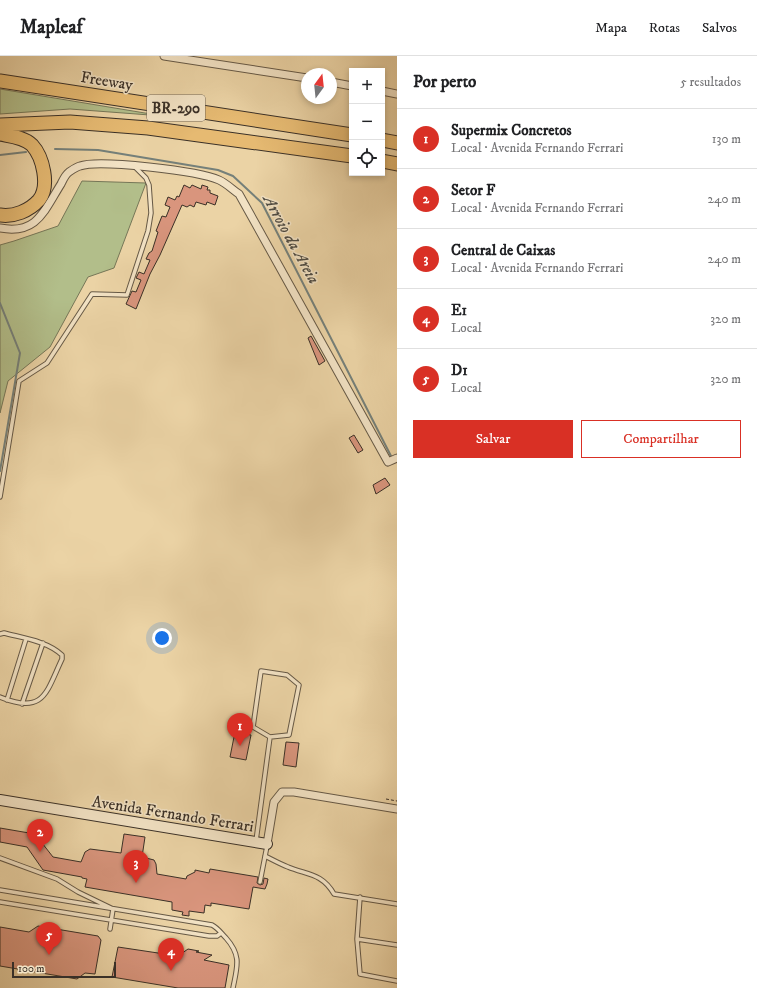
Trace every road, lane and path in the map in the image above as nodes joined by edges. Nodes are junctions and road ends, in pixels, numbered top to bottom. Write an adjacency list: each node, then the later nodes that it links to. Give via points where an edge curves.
1 (164, 56): 2 (street)
2 (301, 77)
3 (0, 81): 10 (highway, Freeway / BR-290)
4 (337, 83): 5 (street)
5 (349, 85)
6 (385, 92): 7 (street)
7 (397, 94)
8 (0, 125): 13 (highway, BR-290, via 70,122 148,128)
9 (0, 134): 17 (highway, via 23,139 31,144 39,156 45,180 39,199 21,213)
10 (349, 135)
11 (385, 141): 12 (highway)
12 (397, 143)
13 (349, 156)
14 (385, 162): 15 (highway)
15 (397, 164)
16 (134, 166): 18 (street, via 80,166 68,172 42,215 32,225); 19 (street, via 186,172 219,180 239,194 388,462); 20 (lane, via 149,185 151,213 148,231 127,295 92,294 47,363 19,381)
17 (0, 215)
18 (0, 228)
19 (397, 458)
20 (0, 497)
21 (0, 634): 22 (lane)
22 (26, 639): 23 (lane); 25 (lane)
23 (43, 643): 26 (lane); 26 (lane, via 58,651 62,659 45,695 39,700)
24 (0, 697): 25 (lane)
25 (7, 700): 26 (lane)
26 (22, 704)
27 (270, 737): 27 (lane, via 289,735 299,685 287,675 261,671 253,727); 30 (lane)
28 (0, 800): 30 (street, Avenida Fernando Ferrari)
29 (397, 809): 31 (street, Avenida Fernando Ferrari, via 282,792 274,802)
30 (256, 842): 31 (street, Avenida Fernando Ferrari)
31 (267, 844): 32 (lane)
32 (265, 856): 34 (lane); 36 (lane, via 323,880 334,894)
33 (0, 858): 39 (lane, via 56,879)
34 (260, 882)
35 (0, 890): 39 (lane)
36 (360, 897): 38 (lane); 43 (lane)
37 (0, 902): 40 (lane)
38 (397, 904)
39 (113, 909): 40 (lane); 42 (lane, via 212,926)
40 (111, 920): 41 (lane); 42 (lane, via 209,936)
41 (110, 929)
42 (221, 933): 46 (lane, via 235,949 238,963)
43 (357, 939): 44 (lane); 45 (lane, via 360,974)
44 (397, 945)
45 (397, 981)
46 (233, 988)

